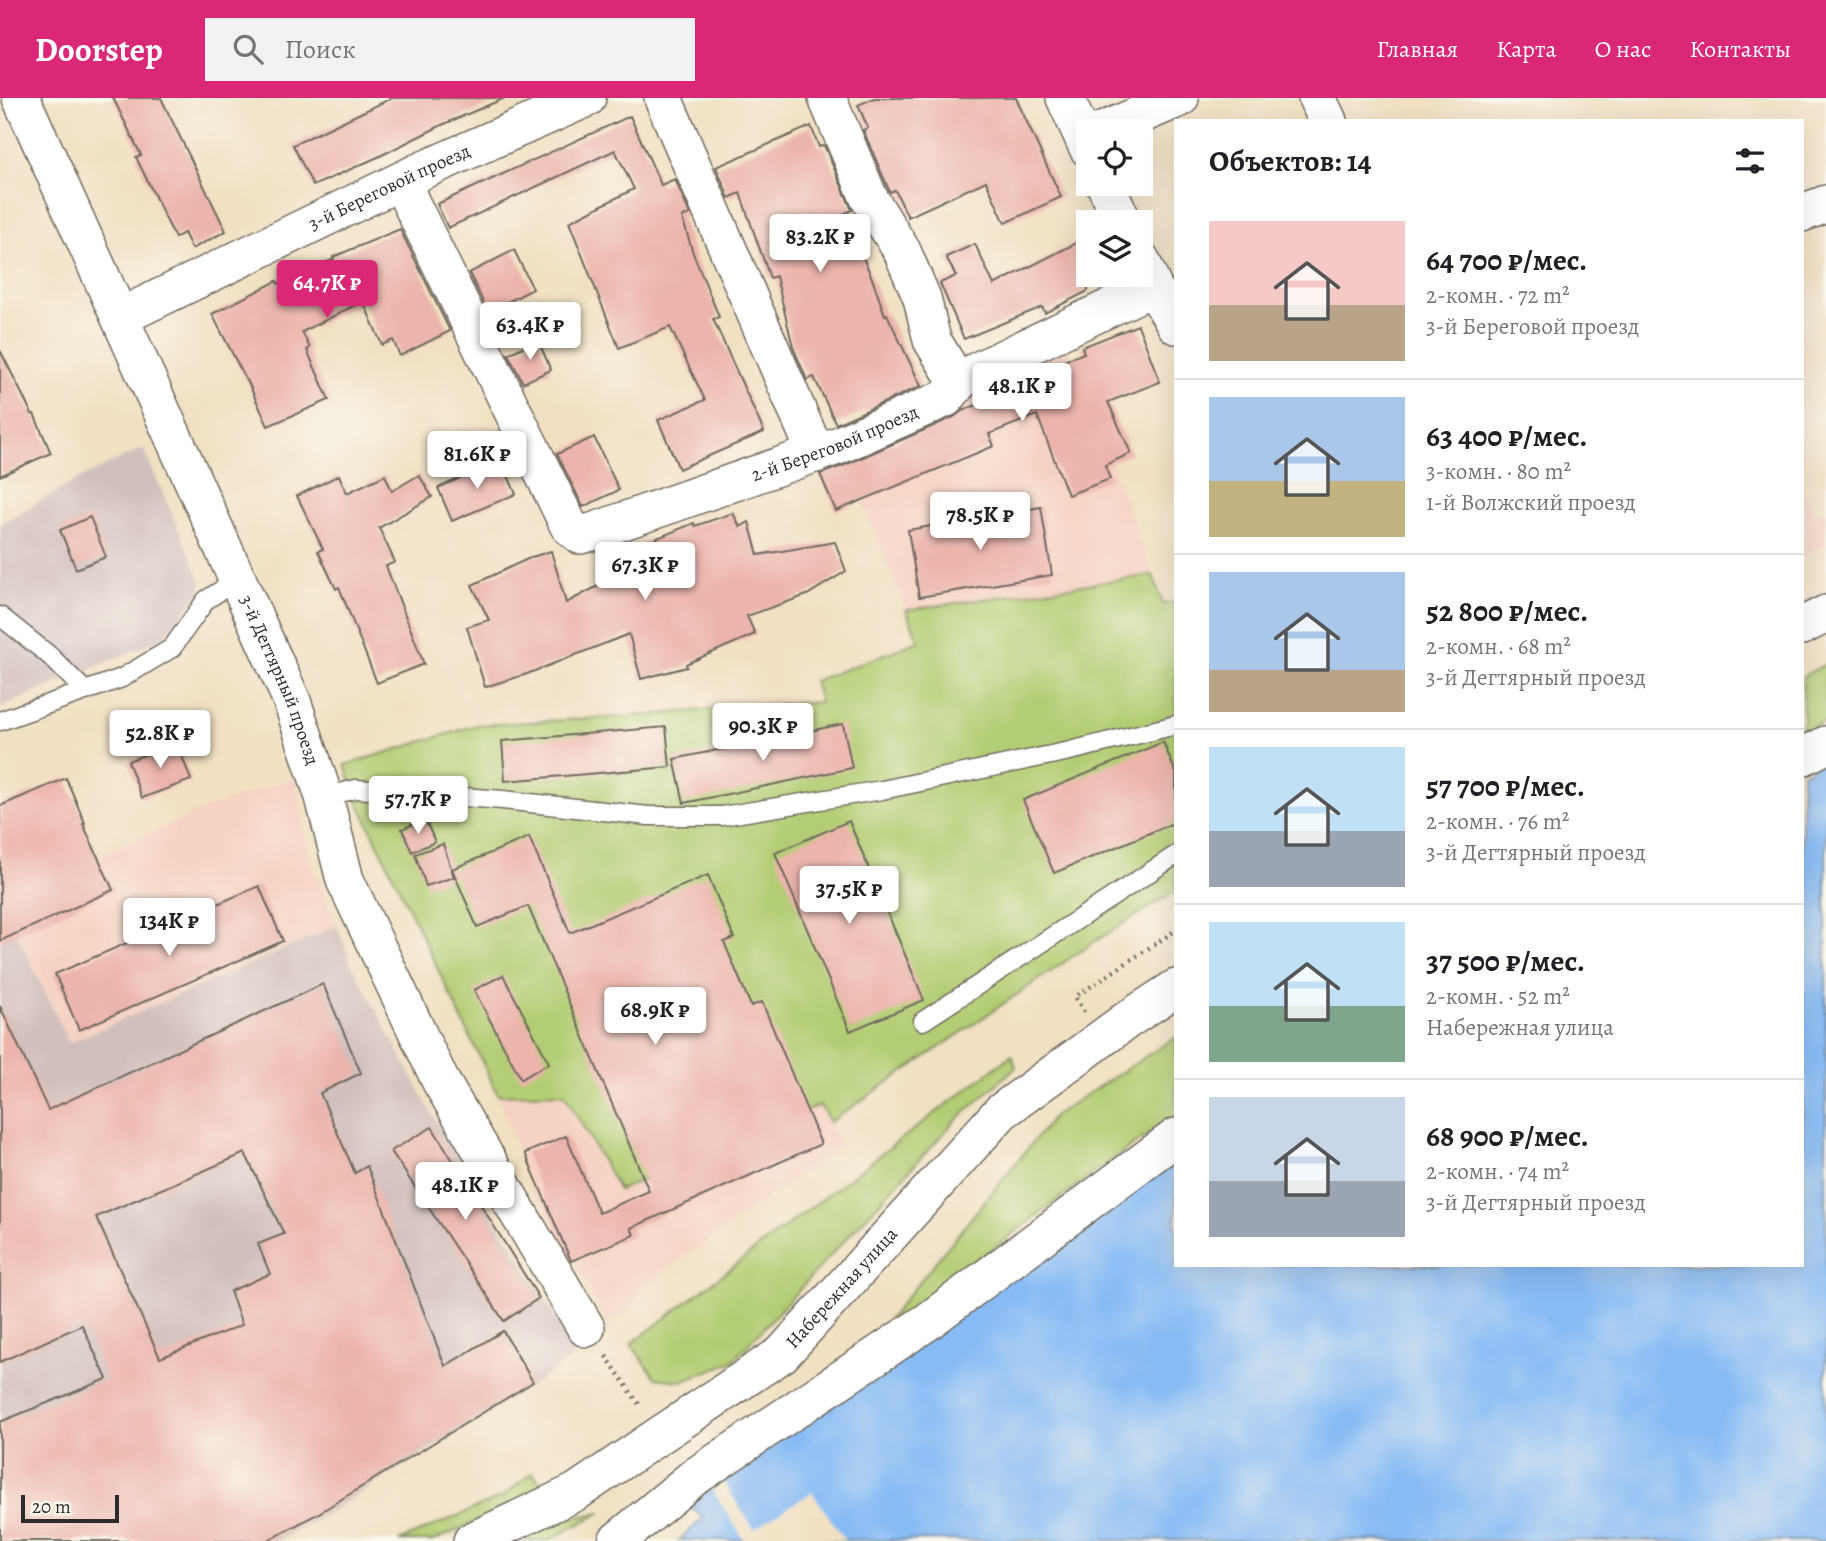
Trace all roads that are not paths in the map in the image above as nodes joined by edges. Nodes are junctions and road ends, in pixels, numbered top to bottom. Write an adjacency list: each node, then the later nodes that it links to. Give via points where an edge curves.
1 (21, 98): 16 (street, 3-й Дегтярный проезд)
2 (587, 98): 11 (street, 3-й Береговой проезд)
3 (663, 98): 19 (street)
4 (827, 98): 18 (street, via 869,198 902,251 922,298 932,340)
5 (1065, 98): 8 (street)
6 (1180, 98): 9 (street)
7 (1317, 98): 10 (street)
8 (1078, 119)
9 (1134, 119)
10 (1327, 119)
11 (402, 181): 16 (street, 3-й Береговой проезд); 19 (street, 2-й Береговой проезд, via 569,526 579,535)
12 (1826, 204): 13 (street)
13 (1804, 213)
14 (1153, 285): 17 (street)
15 (1124, 287): 18 (street, 2-й Береговой проезд)
16 (120, 317): 20 (street, 3-й Дегтярный проезд)
17 (1174, 321)
18 (961, 380): 19 (street, 2-й Береговой проезд, via 946,398)
19 (817, 454)
20 (237, 580): 24 (lane, via 206,600 172,648 122,678); 29 (street, 3-й Дегтярный проезд, via 292,701)
21 (1826, 614): 23 (street)
22 (0, 616): 24 (lane)
23 (1804, 625)
24 (85, 691): 25 (lane)
25 (0, 721)
26 (1174, 725): 29 (lane, via 882,790 722,816 648,816 356,789)
27 (1826, 745): 28 (street)
28 (1804, 756)
29 (324, 797): 34 (street, 3-й Дегтярный проезд, via 345,880 440,1080)
30 (1174, 856): 32 (lane)
31 (1174, 989): 35 (street, Набережная улица, via 1001,1112 782,1354 576,1492)
32 (923, 1021)
33 (1174, 1138): 36 (street, via 927,1322 693,1478)
34 (586, 1328)
35 (472, 1541)
36 (617, 1541)

